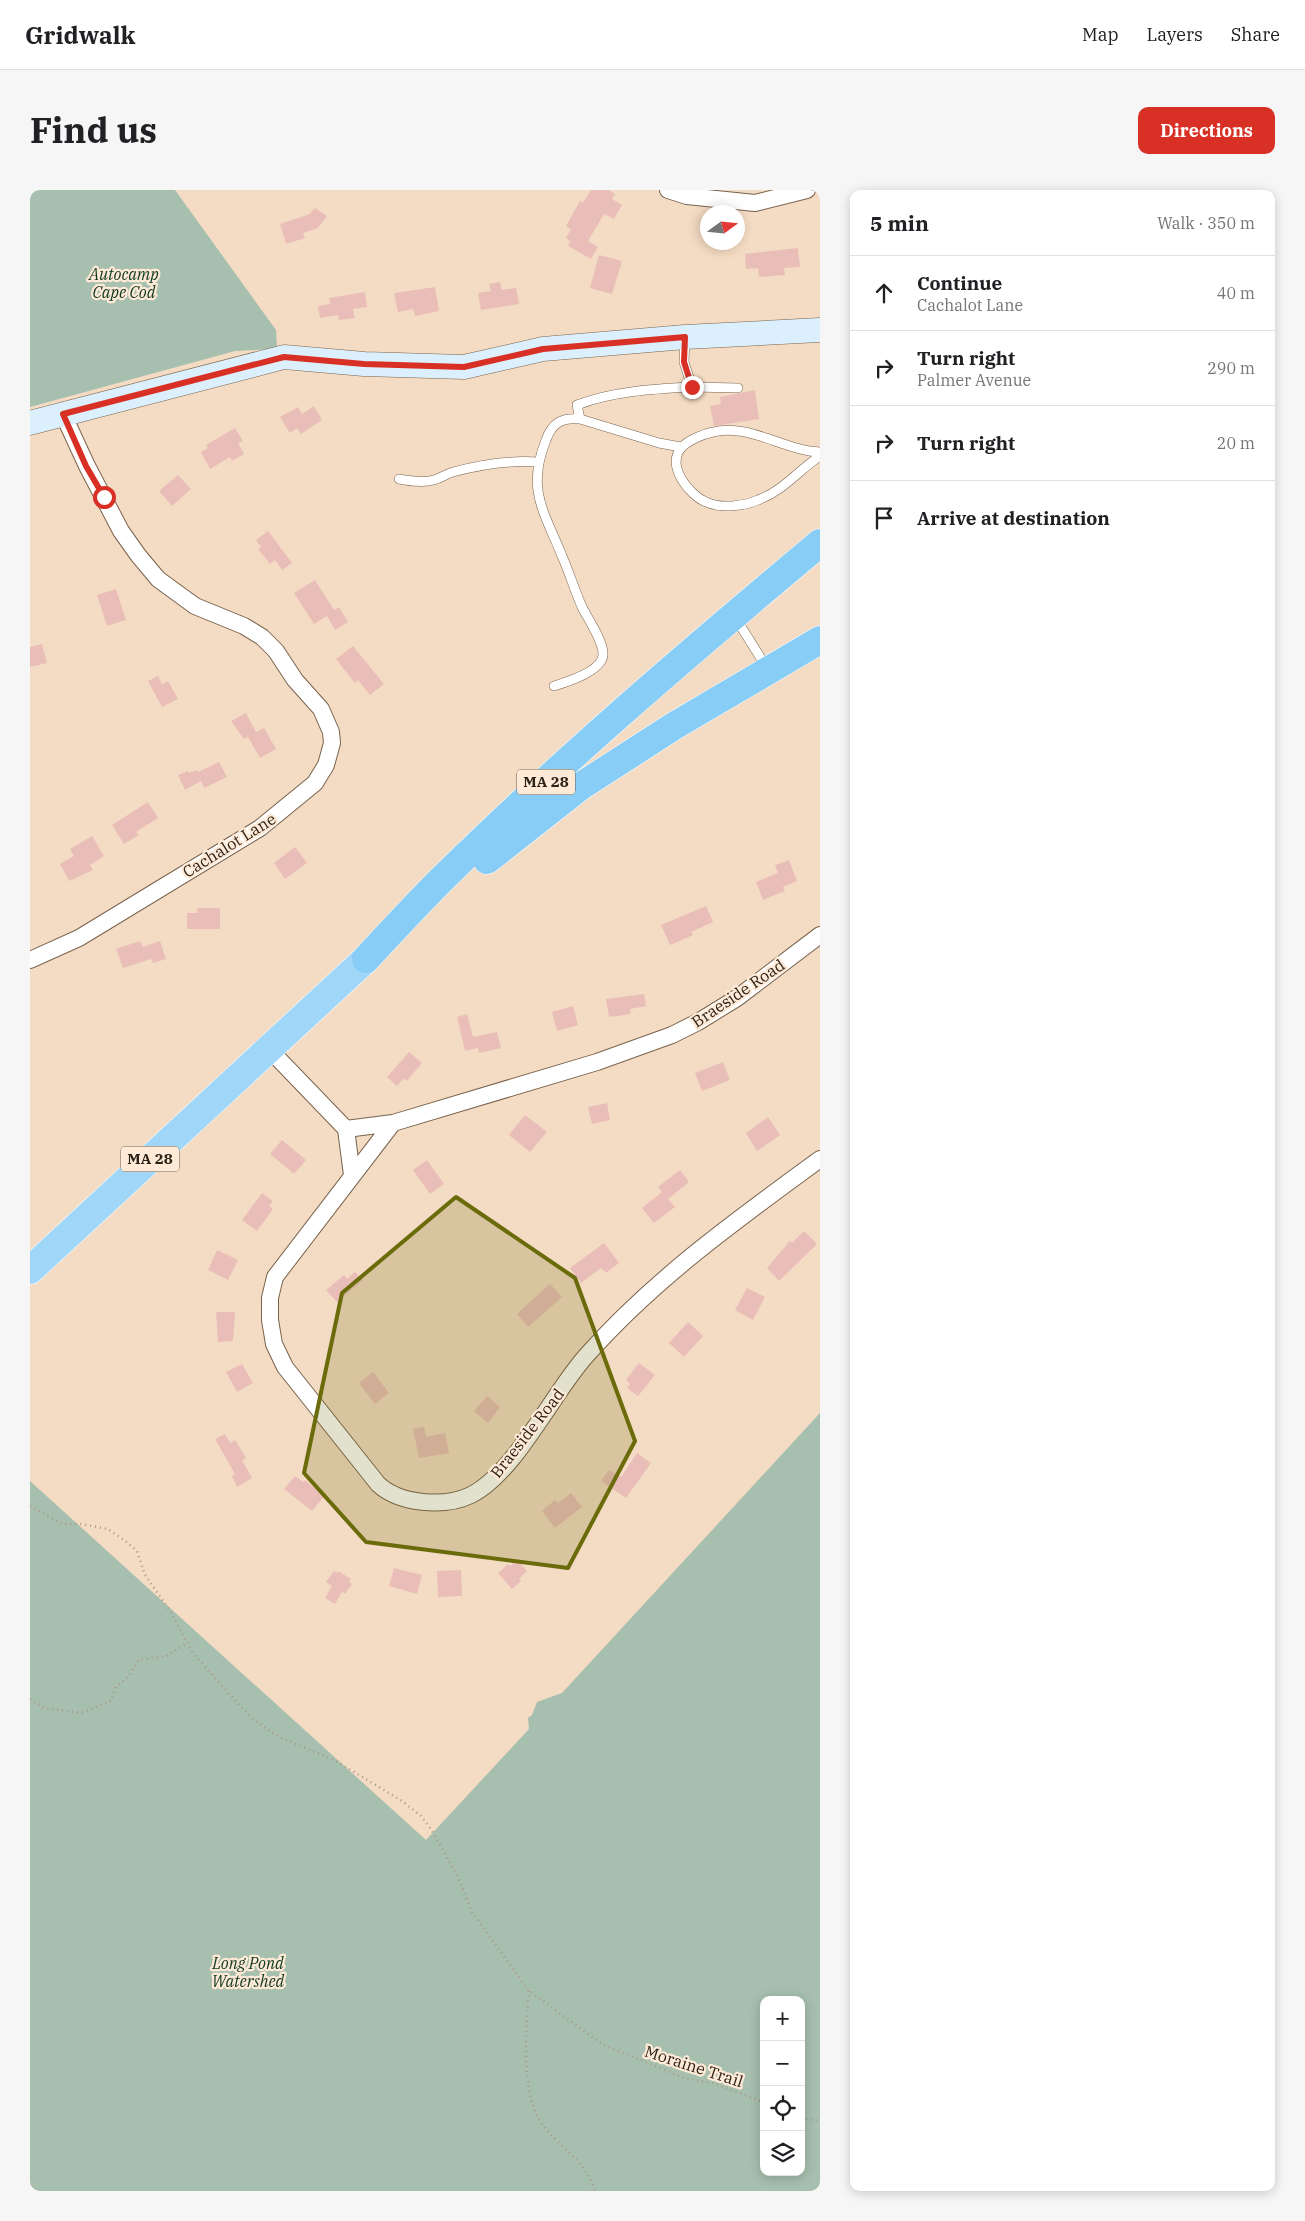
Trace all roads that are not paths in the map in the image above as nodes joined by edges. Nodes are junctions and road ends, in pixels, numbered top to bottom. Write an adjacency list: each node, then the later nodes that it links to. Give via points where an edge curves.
1 (668, 190): 2 (street, via 687,196 755,203)
2 (807, 190)
3 (820, 330): 4 (main road)
4 (685, 337): 5 (lane, via 684,362); 7 (main road, via 543,349 464,367 364,364 284,357)
5 (692, 387): 6 (lane); 8 (lane, via 592,399 576,405)
6 (738, 388)
7 (63, 414): 9 (main road); 22 (street, Cachalot Lane, via 86,466 121,531 138,555 158,579 195,606 262,637 321,709 332,743 326,765 315,783 260,828 79,938)
8 (580, 419): 10 (lane); 13 (lane, via 565,419 550,428)
9 (30, 422)
10 (682, 447): 11 (lane, via 714,432 735,432 808,452); 12 (lane, via 677,456 679,475 689,490 706,502 724,505 744,505 760,500 795,478)
11 (820, 452)
12 (820, 456)
13 (538, 462): 14 (lane, via 482,466 433,480); 19 (lane, via 536,488 544,518 603,655 599,664 588,672)
14 (399, 479)
15 (820, 543): 16 (highway, MA 28)
16 (734, 615): 18 (lane); 21 (highway, MA 28, via 552,776 442,880)
17 (820, 640): 18 (highway, MA 28)
18 (769, 671): 21 (highway, MA 28, via 674,726 581,786)
19 (554, 686)
20 (820, 935): 24 (street, Braeside Road, via 737,998 672,1035 597,1062)
21 (366, 959): 23 (highway, MA 28)
22 (30, 960)
23 (270, 1049): 25 (street); 28 (highway, MA 28)
24 (393, 1123): 25 (street, Braeside Road); 27 (street, Braeside Road)
25 (346, 1129): 27 (street)
26 (820, 1159): 27 (street, Braeside Road, via 668,1274 585,1357 507,1465 487,1484 470,1496 432,1503 403,1499 387,1493 378,1484 285,1367 274,1344 270,1298 275,1277)
27 (352, 1176)
28 (30, 1270)

